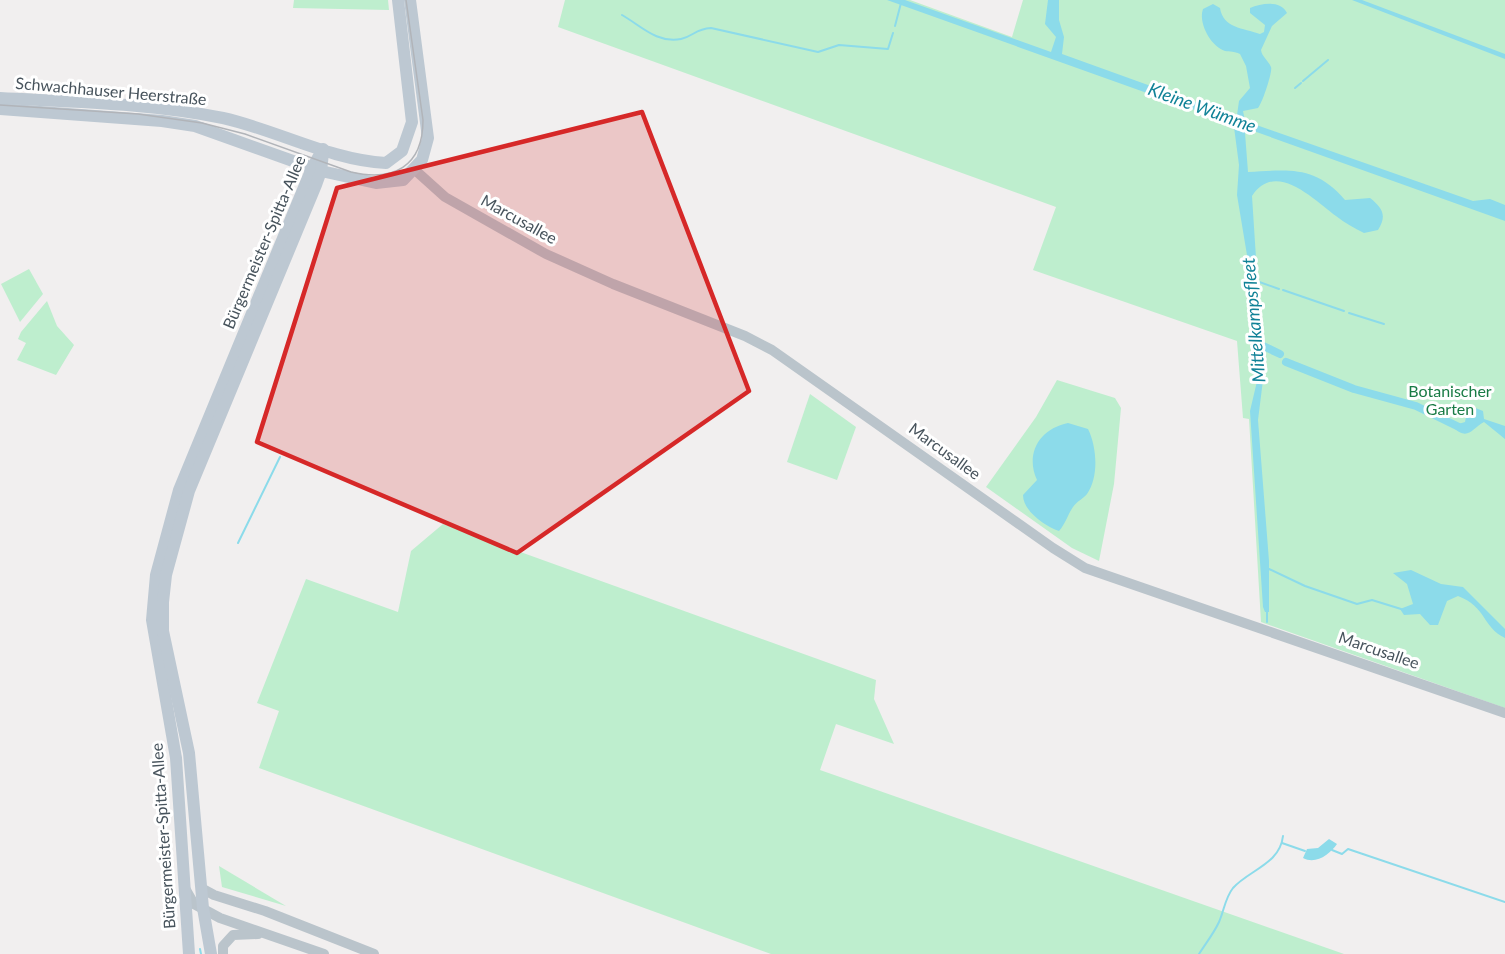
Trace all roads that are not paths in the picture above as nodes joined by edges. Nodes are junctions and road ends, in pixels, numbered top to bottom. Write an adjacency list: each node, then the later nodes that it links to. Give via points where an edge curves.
1 (398, 0): 7 (main road, via 412,122 404,148)
2 (410, 0): 9 (main road, via 428,138 425,155)
3 (0, 98): 5 (main road, Schwachhauser Heerstraße, via 200,114 250,125)
4 (0, 109): 8 (main road, Schwachhauser Heerstraße, via 162,120 195,126)
5 (323, 149): 6 (main road, Schwachhauser Heerstraße); 8 (main road, Bürgermeister-Spitta-Allee)
6 (347, 155): 7 (main road, Schwachhauser Heerstraße, via 386,163); 10 (main road, via 334,162)
7 (394, 158): 9 (main road, Marcusallee)
8 (317, 169): 10 (main road, Schwachhauser Heerstraße); 12 (main road, Bürgermeister-Spitta-Allee, via 179,490 156,575 152,620 176,758); 13 (main road, Bürgermeister-Spitta-Allee, via 189,491 166,575 162,623 190,759)
9 (415, 171): 10 (main road, Schwachhauser Heerstraße, via 403,180 387,184); 11 (street, Marcusallee, via 445,197 546,254 772,350 1085,568)
10 (335, 175)
11 (1505, 713)
12 (183, 883): 15 (street, via 189,898); 16 (main road, Bürgermeister-Spitta-Allee)
13 (201, 888): 14 (street); 15 (main road, Bürgermeister-Spitta-Allee)
14 (234, 902): 15 (street); 18 (street, via 266,911)
15 (203, 908): 16 (street); 17 (street); 20 (main road, Bürgermeister-Spitta-Allee)
16 (186, 922): 19 (main road, Bürgermeister-Spitta-Allee)
17 (267, 935): 21 (street, via 233,935 223,946); 22 (street)
18 (344, 949): 23 (street)
19 (189, 954)
20 (211, 954)
21 (223, 954)
22 (324, 954)
23 (374, 954)

